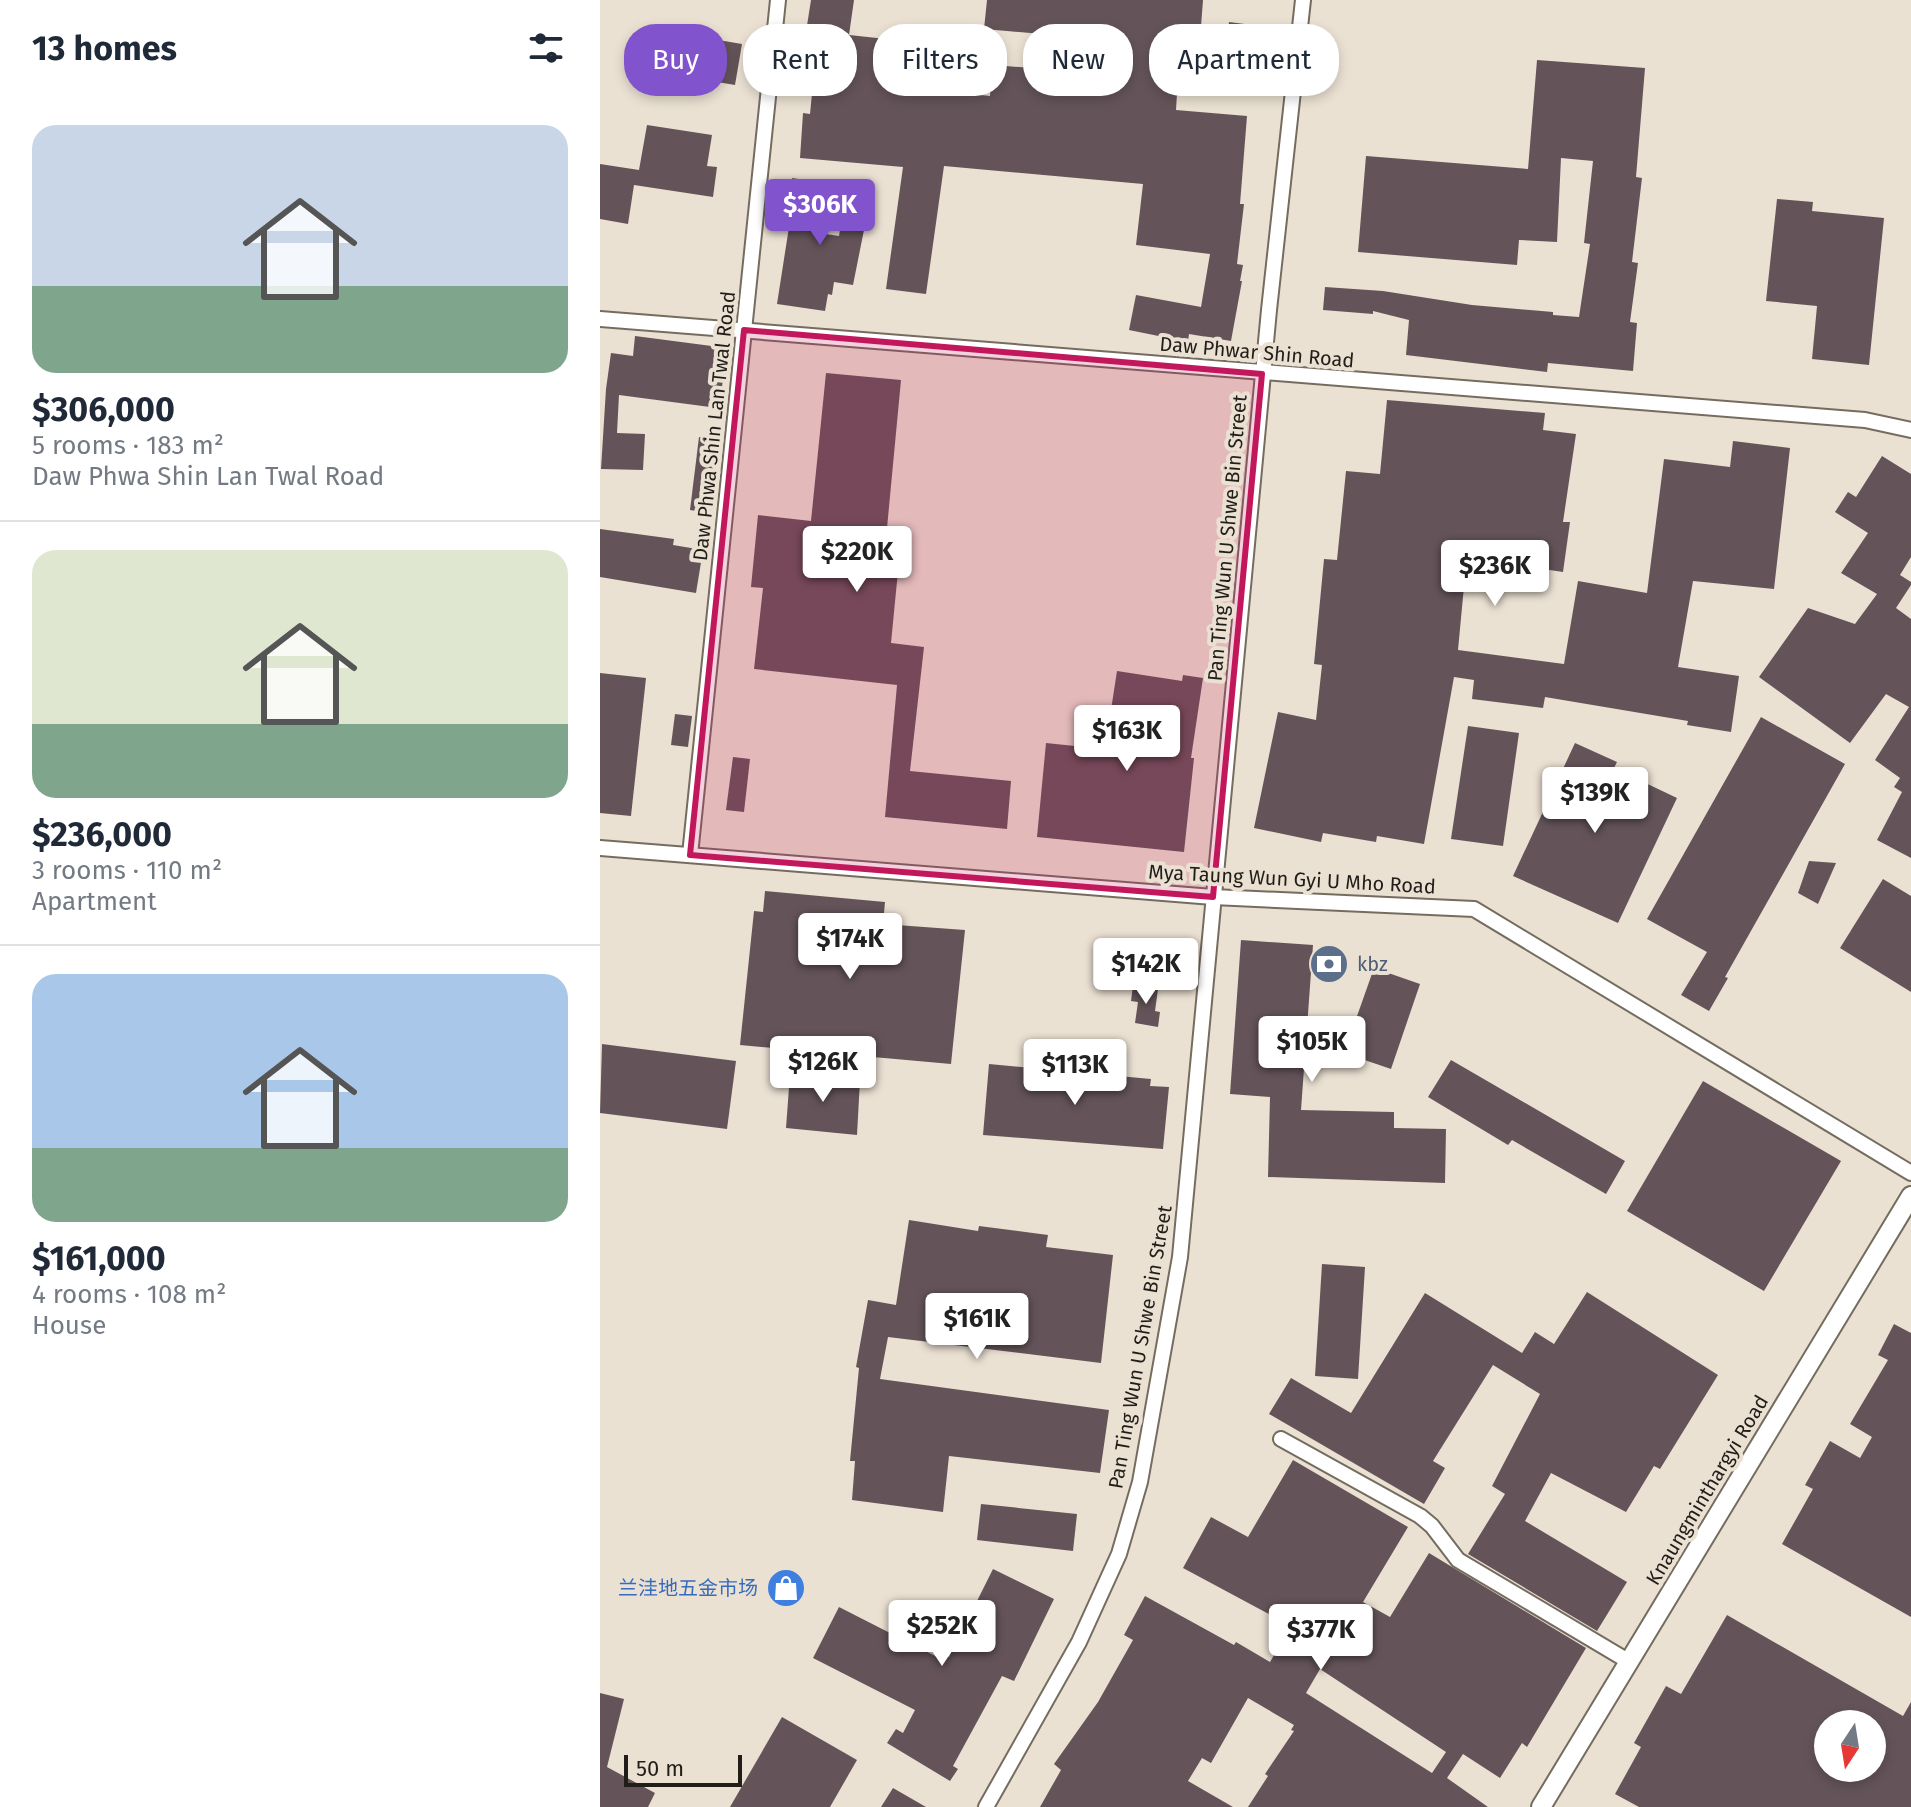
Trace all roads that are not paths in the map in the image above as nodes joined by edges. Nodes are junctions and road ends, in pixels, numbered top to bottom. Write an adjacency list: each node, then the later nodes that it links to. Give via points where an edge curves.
1 (778, 0): 4 (street, Daw Phwa Shin Lan Twal Road)
2 (1303, 0): 5 (street, Pan Ting Wun U Shwe Bin Street)
3 (600, 319): 4 (street, Daw Phwar Shin Road)
4 (744, 330): 5 (street, Daw Phwar Shin Road); 8 (street, Daw Phwa Shin Lan Twal Road)
5 (1262, 374): 6 (street, Daw Phwar Shin Road, via 1865,420); 9 (street, Pan Ting Wun U Shwe Bin Street)
6 (1911, 430)
7 (600, 848): 8 (street, Mya Taung Wun Gyi U Mho Road)
8 (690, 855): 9 (street, Mya Taung Wun Gyi U Mho Road)
9 (1213, 897): 10 (street, Mya Taung Wun Gyi U Mho Road, via 1474,909); 14 (street, Pan Ting Wun U Shwe Bin Street, via 1180,1257 1140,1482 1119,1554 1079,1642)
10 (1911, 1173)
11 (1911, 1196): 13 (street, Knaungminthargyi Road)
12 (1281, 1439): 13 (street, via 1420,1516 1458,1560)
13 (1628, 1661): 15 (street, Knaungminthargyi Road)
14 (986, 1807)
15 (1541, 1807)

